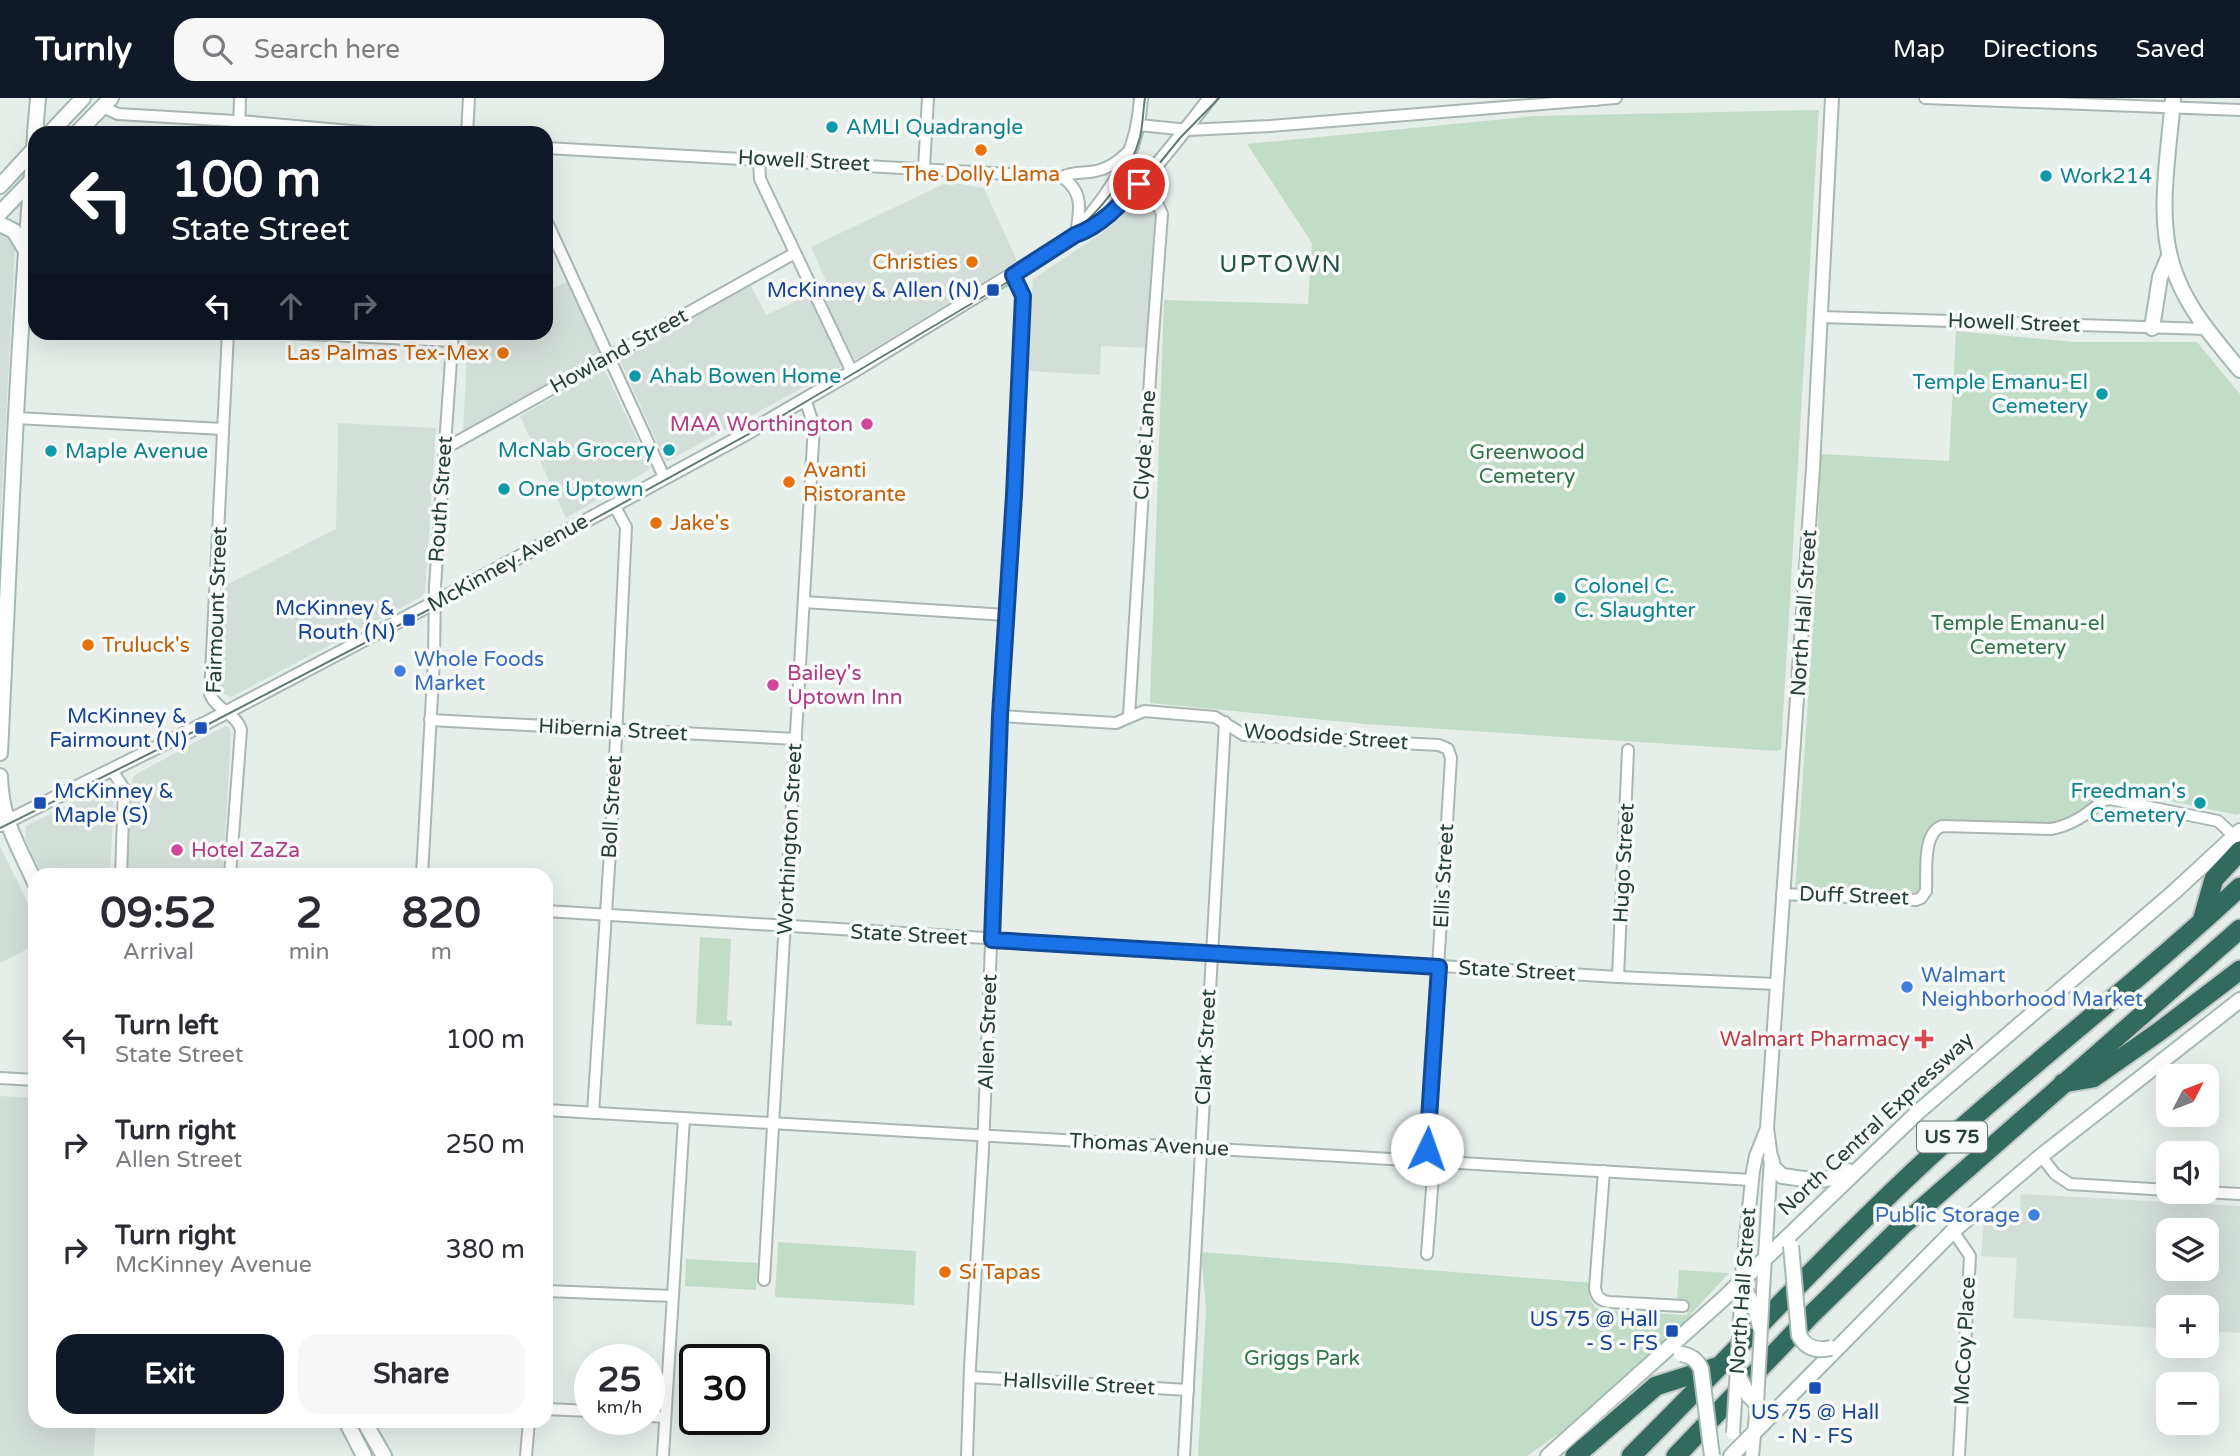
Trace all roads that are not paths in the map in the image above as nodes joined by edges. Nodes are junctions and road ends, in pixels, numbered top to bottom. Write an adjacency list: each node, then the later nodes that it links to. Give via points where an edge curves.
1 (37, 98): 16 (main road)
2 (83, 98): 17 (main road)
3 (240, 98): 20 (street)
4 (469, 98): 21 (street)
5 (928, 98): 27 (street)
6 (1141, 98): 15 (street)
7 (1210, 98): 22 (street, McKinney Avenue)
8 (1596, 98): 9 (street); 22 (street)
9 (1616, 98)
10 (1832, 98): 41 (street, North Hall Street)
11 (1925, 98): 12 (street)
12 (2173, 102): 14 (street); 39 (main road, via 2165,213)
13 (106, 103): 18 (main road); 19 (street, via 118,114)
14 (2240, 110)
15 (1139, 125): 22 (street); 24 (street, McKinney Avenue)
16 (36, 126)
17 (57, 126)
18 (84, 126)
19 (230, 126)
20 (239, 126)
21 (467, 126)
22 (1185, 130): 30 (street, McKinney Avenue)
23 (553, 148): 26 (street, Howell Street)
24 (1132, 148): 28 (street, Howell Street, via 1101,171); 36 (street, McKinney Avenue, via 1123,170)
25 (28, 151): 31 (main road)
26 (759, 159): 27 (street, Howell Street); 38 (street, via 760,179)
27 (923, 168): 28 (street, Howell Street)
28 (1062, 177): 36 (street, via 1081,203)
29 (28, 183): 32 (main road)
30 (1139, 184): 36 (street, McKinney Avenue, via 1101,221); 60 (street, Clyde Lane, via 1155,198 1162,214)
31 (0, 186)
32 (0, 213)
33 (0, 224): 37 (main road, via 14,231)
34 (28, 231): 37 (main road)
35 (553, 235): 46 (street)
36 (1075, 235): 40 (street, McKinney Avenue)
37 (26, 252): 50 (main road)
38 (795, 253): 46 (street, Howland Street); 48 (street)
39 (2169, 256): 42 (main road, via 2160,277); 43 (main road, via 2185,295)
40 (1013, 275): 48 (street, McKinney Avenue); 57 (street, Allen Street, via 1023,296)
41 (1821, 317): 42 (street, Howell Street); 77 (street, North Hall Street)
42 (2152, 328): 43 (street, Howell Street)
43 (2207, 330): 47 (main road)
44 (228, 340): 51 (street, Fairmount Street)
45 (453, 340): 52 (street, Routh Street)
46 (608, 357): 52 (street, Howland Street); 53 (street)
47 (2240, 370)
48 (852, 372): 49 (street, McKinney Avenue)
49 (805, 399): 53 (street, McKinney Avenue); 55 (street, Worthington Street, via 814,426)
50 (16, 418): 51 (street); 67 (main road)
51 (223, 429): 58 (street, Fairmount Street, via 210,694)
52 (444, 449): 56 (street, Routh Street)
53 (664, 477): 54 (street, McKinney Avenue)
54 (614, 505): 56 (street, McKinney Avenue); 63 (street, Boll Street, via 626,527)
55 (804, 602): 57 (street); 64 (street, Worthington Street)
56 (434, 604): 58 (street, McKinney Avenue); 61 (street, Routh Street)
57 (1006, 615): 59 (street, Allen Street)
58 (226, 713): 68 (street, McKinney Avenue); 73 (street, Fairmount Street, via 241,730)
59 (1000, 716): 60 (street, Woodside Street, via 1116,723); 83 (street, Allen Street)
60 (1129, 716): 62 (street, Woodside Street, via 1144,711 1210,716)
61 (430, 720): 63 (street, Hibernia Street); 74 (street, Routh Street)
62 (1225, 722): 65 (street, Woodside Street, via 1244,735); 84 (street, Clark Street)
63 (616, 730): 64 (street, Hibernia Street); 79 (street, Boll Street)
64 (796, 739): 81 (street, Worthington Street)
65 (1448, 749): 85 (street, Ellis Street)
66 (1628, 750): 87 (street, Hugo Street)
67 (0, 753)
68 (112, 770): 70 (street, McKinney Avenue); 72 (street, via 124,789)
69 (0, 776): 70 (main road)
70 (3, 824): 75 (main road)
71 (2238, 840): 77 (street, Duff Street, via 2218,821 2110,799 2071,824 2051,829 1935,828 1929,838 1924,894 1916,900); 80 (highway, via 2214,879); 103 (main road, North Central Expressway)
72 (121, 868)
73 (231, 868)
74 (422, 868)
75 (28, 870)
76 (2240, 887): 80 (highway, US 75)
77 (1782, 894): 88 (street, North Hall Street)
78 (553, 911): 79 (street, State Street)
79 (606, 915): 81 (street, State Street); 94 (street, Boll Street)
80 (2202, 922): 121 (highway, US 75, via 1924,1162)
81 (785, 927): 83 (street, State Street); 96 (street, Worthington Street)
82 (2240, 929): 92 (highway, US 75)
83 (992, 940): 84 (street, State Street); 98 (street, Allen Street)
84 (1211, 953): 85 (street, State Street); 99 (street, Clark Street)
85 (1439, 967): 87 (street, State Street); 102 (street, Ellis Street)
86 (2240, 970): 92 (highway, via 2092,1078)
87 (1618, 977): 88 (street, State Street)
88 (1776, 984): 97 (street, North Hall Street)
89 (2240, 1000): 100 (main road)
90 (0, 1078): 91 (street)
91 (28, 1080)
92 (2062, 1083): 146 (highway, US 75, via 1904,1224)
93 (553, 1110): 94 (street, Thomas Avenue)
94 (593, 1113): 95 (street, Thomas Avenue)
95 (684, 1118): 96 (street, Thomas Avenue); 116 (street)
96 (773, 1123): 98 (street, Thomas Avenue); 113 (street, Worthington Street)
97 (1767, 1128): 101 (street, North Hall Street); 105 (street, North Hall Street)
98 (984, 1135): 99 (street, Thomas Avenue); 123 (street, Allen Street)
99 (1201, 1148): 102 (street, Thomas Avenue); 124 (street, Clark Street)
100 (2041, 1156): 106 (street, via 2070,1184); 110 (main road)
101 (1771, 1158): 103 (main road, via 1782,1176 1822,1180); 112 (street, North Hall Street)
102 (1429, 1161): 104 (street, Thomas Avenue); 111 (street, Ellis Street, via 1433,1176)
103 (1862, 1164): 109 (main road, North Central Expressway)
104 (1604, 1171): 105 (street, Thomas Avenue); 117 (street, via 1595,1288 1599,1299)
105 (1752, 1180): 115 (street, North Hall Street)
106 (2156, 1189)
107 (2219, 1193): 108 (street)
108 (2240, 1194)
109 (1797, 1226): 112 (main road, North Central Expressway); 119 (main road, bridge, via 1791,1246 1799,1335 1807,1346 1819,1350)
110 (1953, 1231): 119 (main road); 150 (street, McCoy Place, via 1970,1256)
111 (1427, 1254)
112 (1764, 1257): 115 (main road, North Central Expressway); 118 (street, North Hall Street, bridge)
113 (764, 1280)
114 (553, 1291): 116 (street)
115 (1743, 1293): 118 (main road, bridge, via 1757,1313); 120 (main road, North Central Expressway); 122 (street, North Hall Street, bridge)
116 (673, 1296): 129 (street)
117 (1683, 1306)
118 (1760, 1327): 126 (street, North Hall Street, bridge)
119 (1846, 1339): 125 (main road)
120 (1663, 1354): 133 (main road, North Central Expressway); 147 (main road, bridge, via 1689,1355 1697,1361)
121 (1717, 1367): 144 (highway, via 1656,1386); 145 (highway, US 75)
122 (1737, 1373): 126 (main road, bridge); 148 (street, North Hall Street, bridge)
123 (970, 1377): 124 (street, Hallsville Street); 140 (street, Allen Street)
124 (1188, 1390): 141 (street, Clark Street)
125 (1785, 1401): 126 (main road, via 1773,1408); 134 (main road)
126 (1759, 1408): 134 (street, North Hall Street)
127 (553, 1409): 128 (street)
128 (574, 1410)
129 (665, 1417)
130 (350, 1428): 136 (main road)
131 (368, 1428): 137 (main road)
132 (528, 1428): 138 (street)
133 (1575, 1433): 142 (main road); 143 (main road, North Central Expressway)
134 (1754, 1433): 148 (main road); 149 (street, North Hall Street)
135 (664, 1435): 139 (street)
136 (364, 1456)
137 (384, 1456)
138 (526, 1456)
139 (663, 1456)
140 (967, 1456)
141 (1184, 1456)
142 (1538, 1456)
143 (1548, 1456)
144 (1575, 1456)
145 (1631, 1456)
146 (1676, 1456)
147 (1712, 1456)
148 (1731, 1456)
149 (1752, 1456)
150 (1959, 1456)

